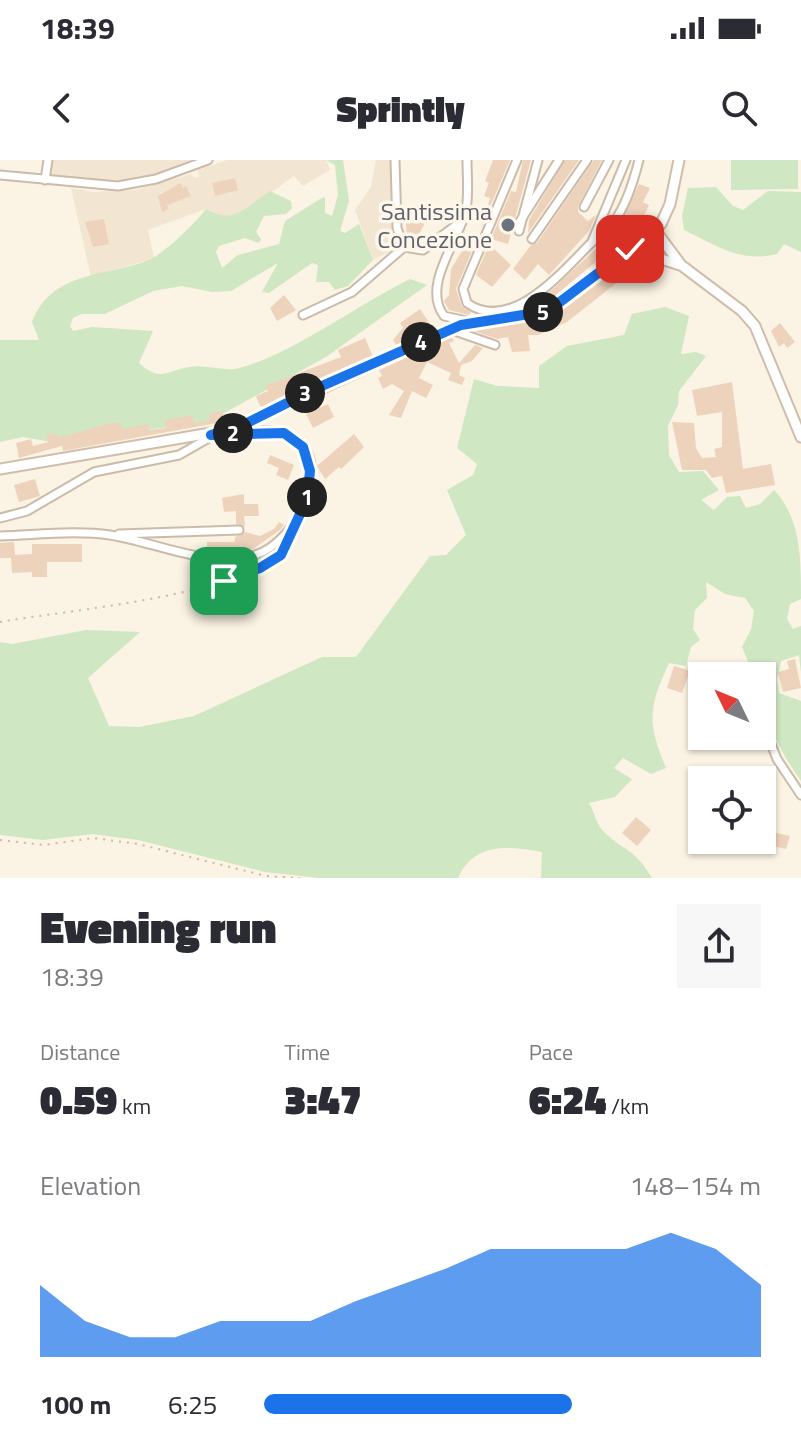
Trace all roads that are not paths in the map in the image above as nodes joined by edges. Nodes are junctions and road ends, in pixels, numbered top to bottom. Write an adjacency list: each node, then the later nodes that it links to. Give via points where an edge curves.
1 (48, 160): 14 (street)
2 (208, 160): 14 (street, via 123,186)
3 (395, 160): 20 (street, via 397,228)
4 (467, 160): 16 (street)
5 (517, 160): 23 (street, via 463,289 471,306)
6 (538, 160): 7 (street, via 519,227)
7 (559, 160)
8 (587, 160): 18 (street)
9 (609, 160): 15 (street)
10 (626, 160): 19 (street)
11 (639, 160): 19 (street, via 616,218)
12 (679, 160): 17 (main road, via 670,204)
13 (0, 175): 14 (street)
14 (45, 180)
15 (584, 207)
16 (463, 220): 20 (street, via 423,250); 25 (street, via 441,274 437,300 446,318)
17 (655, 230): 21 (main road); 22 (main road)
18 (532, 239)
19 (591, 243): 23 (street, via 548,284)
20 (404, 247): 24 (street, via 352,292)
21 (630, 249): 22 (main road); 23 (main road, via 551,309)
22 (681, 265): 29 (main road, via 755,326)
23 (501, 314): 25 (main road)
24 (303, 315)
25 (473, 321): 26 (main road)
26 (449, 329): 27 (street); 28 (main road)
27 (495, 345)
28 (211, 435): 30 (main road); 31 (street, via 179,455 98,470 27,511); 33 (street, via 276,431 301,444 310,485 289,533 268,550 241,558)
29 (801, 437)
30 (0, 469)
31 (0, 518)
32 (239, 530): 33 (street)
33 (109, 535): 34 (street)
34 (0, 536)
35 (773, 750): 36 (street)
36 (801, 795)

